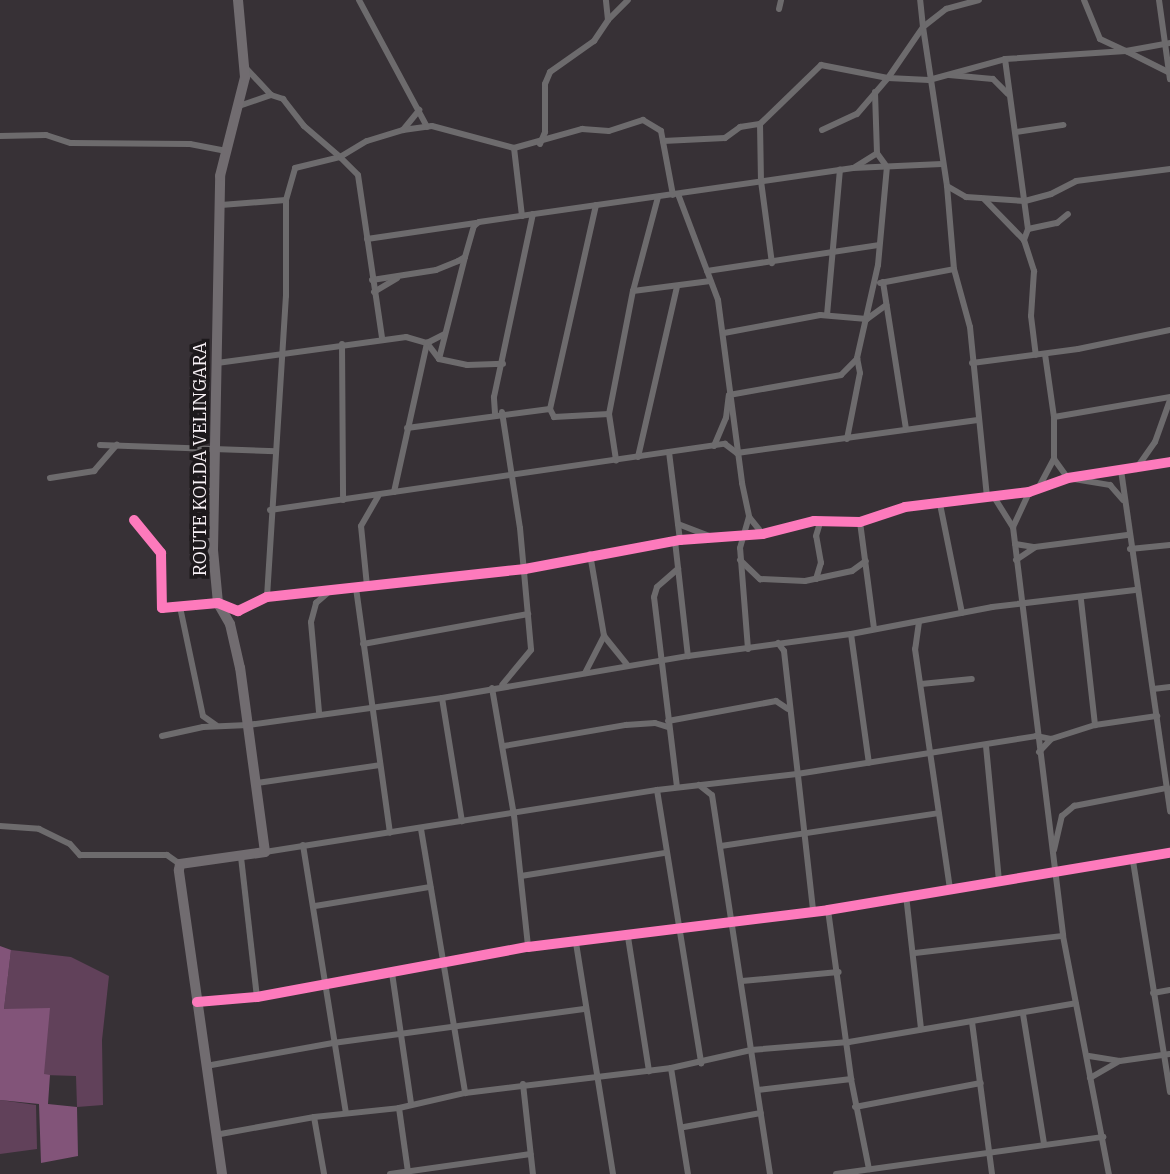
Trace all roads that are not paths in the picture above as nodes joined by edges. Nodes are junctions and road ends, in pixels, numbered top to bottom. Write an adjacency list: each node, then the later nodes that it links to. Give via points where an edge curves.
1 (238, 0): 16 (main road, ROUTE KOLDA VELINGARA)
2 (359, 0): 25 (street)
3 (606, 0): 11 (street)
4 (628, 0): 11 (street)
5 (781, 0): 10 (street)
6 (920, 0): 12 (street)
7 (979, 0): 12 (street, via 946,9)
8 (1084, 0): 14 (street, via 1100,39)
9 (1159, 0): 13 (street)
10 (779, 9)
11 (608, 20): 34 (street, via 594,41 550,72)
12 (923, 27): 19 (street); 20 (street)
13 (1168, 43): 14 (street); 18 (street)
14 (1126, 51): 15 (street); 18 (street)
15 (1005, 59): 17 (street); 22 (street)
16 (245, 67): 23 (street); 24 (main road, ROUTE KOLDA VELINGARA)
17 (947, 74): 20 (street); 22 (street, via 993,79)
18 (1169, 75)
19 (888, 78): 20 (street); 21 (street); 26 (street, via 821,65)
20 (929, 80): 39 (street)
21 (875, 92): 30 (street, via 857,114); 37 (street)
22 (1008, 94): 31 (street)
23 (271, 95): 24 (street); 38 (street, via 295,109 304,126)
24 (239, 106): 36 (main road, ROUTE KOLDA VELINGARA)
25 (419, 110): 28 (street); 29 (street)
26 (760, 124): 33 (street, via 740,127 725,138); 44 (street)
27 (1063, 125): 31 (street)
28 (426, 127): 29 (street); 35 (street, via 446,127)
29 (403, 130): 38 (street, via 367,141)
30 (822, 130)
31 (1016, 132): 50 (street)
32 (0, 136): 36 (street, via 46,135 71,143 190,144)
33 (663, 141): 34 (street, via 656,125 643,120 609,131 582,129); 46 (street)
34 (540, 144): 35 (street)
35 (514, 148): 55 (street)
36 (226, 151): 51 (main road, ROUTE KOLDA VELINGARA)
37 (877, 153): 40 (street); 41 (street)
38 (340, 158): 49 (street, via 295,168); 58 (street, via 358,175)
39 (942, 164): 40 (street); 45 (street)
40 (887, 167): 41 (street); 60 (street)
41 (853, 168): 43 (street)
42 (1170, 169): 50 (street, via 1076,181)
43 (840, 170): 44 (street); 61 (street)
44 (761, 181): 46 (street); 63 (street)
45 (947, 186): 48 (street, via 966,197); 64 (street)
46 (676, 194): 47 (street); 65 (street)
47 (658, 197): 52 (street, via 626,197); 72 (street)
48 (984, 199): 50 (street); 59 (street)
49 (286, 200): 51 (street); 85 (street)
50 (1025, 201): 57 (street)
51 (220, 205): 88 (main road, ROUTE KOLDA VELINGARA, via 214,306)
52 (596, 205): 53 (street); 97 (street)
53 (533, 214): 55 (street); 90 (street)
54 (1068, 214): 57 (street, via 1057,223)
55 (522, 216): 56 (street)
56 (476, 223): 58 (street); 62 (street)
57 (1028, 229): 59 (street)
58 (367, 239): 67 (street)
59 (1024, 240): 84 (street, via 1034,271 1031,316)
60 (878, 246): 61 (street); 70 (street)
61 (832, 253): 63 (street); 75 (street)
62 (464, 257): 66 (street, via 436,270); 79 (street)
63 (772, 262): 65 (street)
64 (954, 269): 69 (street); 89 (street, via 970,327)
65 (707, 271): 68 (street)
66 (399, 276): 67 (street); 73 (street)
67 (372, 280): 73 (street)
68 (710, 281): 71 (street); 78 (street)
69 (883, 282): 70 (street); 74 (street)
70 (875, 284): 76 (street)
71 (677, 287): 72 (street); 112 (street)
72 (633, 291): 99 (street)
73 (374, 292): 80 (street)
74 (886, 305): 76 (street); 103 (street)
75 (827, 315): 76 (street); 78 (street)
76 (867, 319): 86 (street)
77 (1170, 330): 83 (street)
78 (724, 333): 95 (street)
79 (445, 334): 81 (street); 87 (street)
80 (382, 338): 81 (street); 82 (street)
81 (427, 343): 87 (street); 102 (street)
82 (342, 344): 85 (street); 126 (street)
83 (1045, 354): 84 (street); 100 (street)
84 (1036, 355): 89 (street)
85 (280, 356): 88 (street); 109 (street)
86 (857, 358): 92 (street); 93 (street)
87 (439, 359): 91 (street)
88 (217, 363): 108 (main road, ROUTE KOLDA VELINGARA)
89 (972, 363): 101 (street)
90 (503, 364): 91 (street); 94 (street)
91 (490, 366): 94 (street)
92 (852, 368): 93 (street); 95 (street, via 841,375)
93 (860, 373): 104 (street)
94 (500, 375): 98 (street, via 494,397)
95 (729, 396): 107 (street); 111 (street)
96 (1170, 399): 100 (street); 116 (street, via 1155,442)
97 (550, 409): 98 (street); 99 (street, via 554,417)
98 (499, 412): 102 (street); 118 (street)
99 (609, 414): 114 (street)
100 (1054, 417): 113 (street)
101 (978, 420): 103 (street); 125 (street)
102 (407, 428): 122 (street)
103 (906, 429): 104 (street)
104 (847, 439): 111 (street)
105 (100, 445): 106 (street)
106 (117, 445): 108 (street); 119 (street, via 94,471)
107 (714, 446): 110 (street); 111 (street, via 731,445)
108 (215, 449): 109 (street); 163 (main road, ROUTE KOLDA VELINGARA, via 213,550)
109 (276, 452): 129 (street)
110 (669, 452): 112 (street); 134 (street)
111 (737, 453): 130 (street)
112 (638, 457): 114 (street)
113 (1054, 459): 120 (street); 121 (street)
114 (616, 460): 118 (street)
115 (1170, 462): 116 (street)
116 (1136, 469): 117 (street)
117 (1121, 470): 120 (street); 127 (street)
118 (513, 474): 122 (street); 150 (street)
119 (50, 478)
120 (1068, 478): 121 (street); 127 (street, via 1110,485)
121 (1040, 486): 123 (street)
122 (394, 492): 124 (street)
123 (1029, 492): 125 (street); 135 (street)
124 (377, 496): 126 (street); 156 (street, via 361,526)
125 (990, 497): 128 (street); 135 (street)
126 (342, 500): 129 (street)
127 (1124, 501): 137 (street)
128 (940, 505): 133 (street, via 905,507); 161 (street)
129 (270, 510): 160 (street)
130 (749, 517): 136 (street); 139 (street)
131 (134, 520): 165 (street, via 161,552 162,608)
132 (821, 520): 133 (street); 136 (street); 149 (street, via 817,536)
133 (860, 522): 148 (street)
134 (678, 524): 138 (street); 140 (street)
135 (1013, 527): 141 (street)
136 (763, 534): 139 (street)
137 (1127, 535): 143 (street); 144 (street)
138 (711, 536): 139 (street); 140 (street)
139 (742, 536): 146 (street)
140 (678, 541): 145 (street); 151 (street)
141 (1015, 544): 143 (street); 147 (street)
142 (1170, 545): 144 (street)
143 (1035, 547): 147 (street)
144 (1130, 550): 159 (street)
145 (590, 554): 150 (street); 174 (street)
146 (740, 560): 154 (street, via 760,579); 177 (street)
147 (1016, 560): 164 (street)
148 (866, 561): 152 (street); 155 (street)
149 (820, 568): 153 (street); 154 (street)
150 (525, 569): 156 (street); 167 (street)
151 (678, 569): 178 (street); 179 (street, via 655,591)
152 (852, 571): 153 (street); 155 (street)
153 (826, 575): 154 (street)
154 (816, 579)
155 (869, 580): 172 (street)
156 (367, 586): 157 (street)
157 (356, 588): 158 (street); 176 (street)
158 (332, 589): 160 (street); 193 (street, via 316,603 311,622)
159 (1135, 590): 162 (street); 187 (street)
160 (267, 597): 163 (street, via 238,611)
161 (956, 600): 166 (street); 168 (street)
162 (1081, 600): 164 (street); 199 (street)
163 (218, 603): 165 (street); 198 (main road, ROUTE KOLDA VELINGARA, via 235,642)
164 (1024, 604): 166 (street); 201 (street)
165 (180, 607): 197 (street, via 203,716)
166 (962, 613): 168 (street)
167 (528, 614): 169 (street); 171 (street)
168 (949, 614): 170 (street)
169 (513, 620): 171 (street); 176 (street)
170 (919, 622): 172 (street); 183 (street, via 915,649)
171 (528, 626): 184 (street, via 531,650)
172 (874, 628): 173 (street)
173 (851, 634): 175 (street); 207 (street)
174 (604, 636): 180 (street); 181 (street)
175 (778, 643): 177 (street); 188 (street, via 784,651)
176 (363, 644): 191 (street)
177 (748, 649): 178 (street)
178 (688, 656): 179 (street)
179 (659, 661): 180 (street); 195 (street)
180 (628, 666): 181 (street)
181 (585, 673): 184 (street)
182 (972, 679): 183 (street)
183 (920, 684): 206 (street)
184 (502, 686): 186 (street)
185 (1170, 687): 187 (street)
186 (492, 688): 189 (street); 204 (street)
187 (1153, 689): 194 (street)
188 (786, 692): 190 (street); 192 (street)
189 (442, 698): 191 (street); 219 (street)
190 (776, 701): 192 (street); 195 (street)
191 (369, 708): 193 (street); 208 (street)
192 (788, 709): 209 (street)
193 (319, 712): 198 (street)
194 (1157, 716): 199 (street); 213 (street)
195 (668, 721): 196 (street); 196 (street); 212 (street)
196 (655, 723): 204 (street)
197 (216, 725): 198 (street); 200 (street)
198 (248, 725): 210 (main road, ROUTE KOLDA VELINGARA)
199 (1095, 725): 202 (street)
200 (162, 736)
201 (1036, 736): 202 (street); 203 (street); 205 (street)
202 (1051, 739): 205 (street)
203 (986, 746): 206 (street); 235 (street)
204 (504, 747): 218 (street)
205 (1039, 752): 229 (street)
206 (929, 754): 207 (street); 217 (street)
207 (869, 763): 209 (street)
208 (380, 765): 210 (street); 222 (street)
209 (797, 774): 211 (street); 223 (street)
210 (257, 783): 226 (main road, ROUTE KOLDA VELINGARA)
211 (699, 785): 212 (street); 225 (street, via 712,796)
212 (677, 787): 214 (street)
213 (1167, 788): 215 (street); 229 (street, via 1074,806 1062,816)
214 (657, 790): 218 (street); 227 (street)
215 (1169, 802): 216 (street)
216 (1170, 812)
217 (939, 813): 223 (street); 237 (street)
218 (514, 815): 219 (street); 234 (street)
219 (462, 821): 221 (street)
220 (0, 826): 232 (street, via 39,829 70,844 80,855 167,855)
221 (421, 829): 222 (street); 236 (street)
222 (390, 833): 224 (street)
223 (807, 834): 225 (street); 240 (street)
224 (303, 845): 226 (street); 239 (street)
225 (721, 846): 242 (street)
226 (265, 852): 230 (main road)
227 (665, 853): 234 (street); 243 (street)
228 (1170, 853): 231 (street)
229 (1053, 855): 233 (street)
230 (241, 857): 232 (main road); 256 (street)
231 (1133, 862): 233 (street); 255 (street)
232 (180, 864): 257 (main road)
233 (1054, 873): 235 (street); 244 (street)
234 (521, 876): 247 (street)
235 (999, 882): 237 (street)
236 (430, 887): 239 (street); 249 (street)
237 (950, 888): 238 (street)
238 (906, 895): 241 (street); 248 (street)
239 (315, 906): 253 (street)
240 (813, 909): 241 (street); 242 (street)
241 (828, 910): 251 (street)
242 (729, 925): 243 (street); 252 (street)
243 (679, 928): 245 (street); 272 (street)
244 (1063, 936): 248 (street); 258 (street)
245 (628, 937): 246 (street); 275 (street)
246 (576, 943): 247 (street); 259 (street)
247 (528, 947): 249 (street)
248 (915, 953): 263 (street)
249 (440, 963): 250 (street); 262 (street)
250 (392, 972): 253 (street); 264 (street)
251 (839, 972): 252 (street); 265 (street)
252 (742, 981): 267 (street)
253 (326, 983): 256 (street); 266 (street)
254 (1170, 990): 255 (street)
255 (1153, 993): 269 (street)
256 (257, 996): 257 (street)
257 (197, 1002): 273 (main road)
258 (1076, 1003): 260 (street); 270 (street)
259 (586, 1009): 262 (street); 276 (street)
260 (1023, 1014): 261 (street); 293 (street)
261 (972, 1022): 263 (street); 279 (street)
262 (454, 1025): 264 (street); 283 (street)
263 (920, 1029): 265 (street)
264 (402, 1034): 266 (street); 284 (street)
265 (849, 1042): 267 (street); 278 (street)
266 (333, 1043): 273 (street); 287 (street)
267 (751, 1050): 272 (street); 281 (street)
268 (1170, 1054): 269 (street)
269 (1162, 1055): 271 (street); 282 (street)
270 (1088, 1056): 271 (street); 277 (street)
271 (1120, 1061): 277 (street)
272 (701, 1063): 274 (street)
273 (206, 1066): 291 (main road)
274 (671, 1068): 275 (street); 290 (street)
275 (649, 1071): 276 (street)
276 (597, 1077): 280 (street); 302 (street)
277 (1090, 1078): 292 (street)
278 (851, 1079): 281 (street); 285 (street)
279 (981, 1083): 285 (street); 294 (street)
280 (523, 1084): 283 (street); 295 (street)
281 (758, 1090): 288 (street)
282 (1170, 1092)
283 (466, 1093): 284 (street)
284 (411, 1104): 286 (street)
285 (856, 1107): 296 (street)
286 (399, 1108): 287 (street); 297 (street)
287 (346, 1112): 289 (street)
288 (761, 1113): 290 (street); 304 (street)
289 (314, 1117): 291 (street); 299 (street)
290 (684, 1127): 303 (street)
291 (215, 1135): 298 (main road)
292 (1103, 1137): 293 (street); 307 (street)
293 (1044, 1144): 294 (street)
294 (990, 1153): 296 (street); 306 (street)
295 (531, 1154): 297 (street); 301 (street)
296 (869, 1169): 305 (street)
297 (408, 1172): 300 (street)
298 (222, 1174)
299 (324, 1174)
300 (390, 1174)
301 (533, 1174)
302 (613, 1174)
303 (688, 1174)
304 (770, 1174)
305 (839, 1174)
306 (992, 1174)
307 (1109, 1174)

